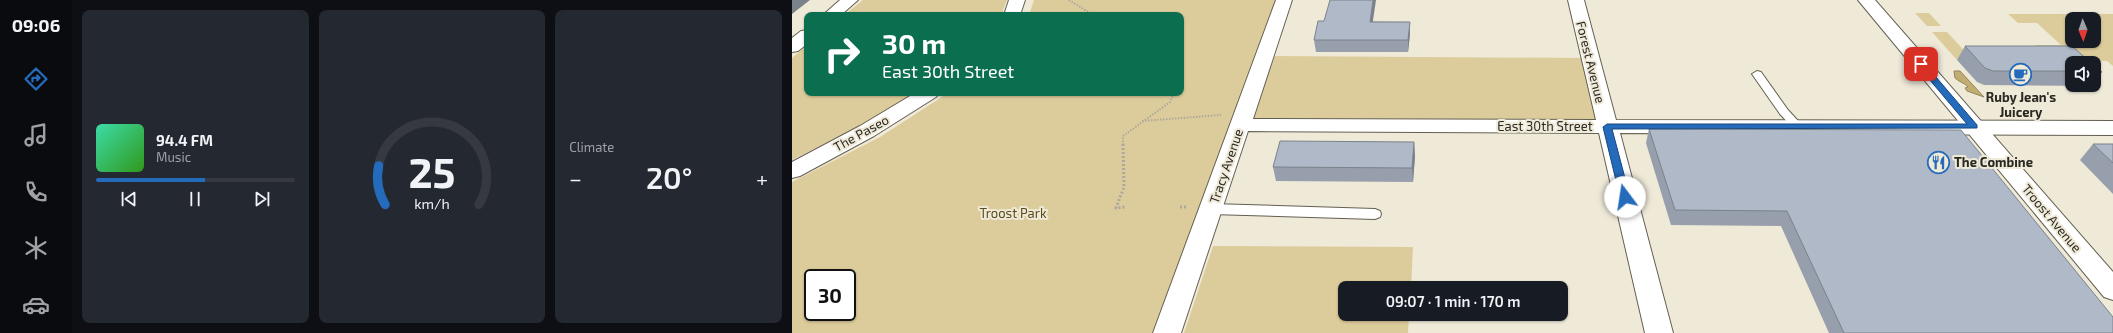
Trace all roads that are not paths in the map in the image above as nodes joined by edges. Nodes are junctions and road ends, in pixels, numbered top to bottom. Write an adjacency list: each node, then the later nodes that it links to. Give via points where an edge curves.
1 (850, 0): 6 (street)
2 (1017, 0): 7 (street)
3 (1284, 0): 12 (street, Tracy Avenue)
4 (1576, 0): 15 (street, Forest Avenue)
5 (1866, 0): 14 (street, Troost Avenue)
6 (835, 12)
7 (1013, 12)
8 (804, 37): 9 (street)
9 (792, 47)
10 (1757, 74): 13 (lane)
11 (924, 96): 17 (street, The Paseo, via 868,131)
12 (1233, 119): 15 (street, East 30th Street); 18 (street, Tracy Avenue)
13 (1797, 126): 14 (street, East 30th Street); 15 (street, East 30th Street)
14 (1974, 126): 16 (street, East 30th Street); 20 (street, Troost Avenue)
15 (1607, 127): 22 (street, Forest Avenue)
16 (2113, 128)
17 (792, 171)
18 (1211, 209): 19 (lane); 21 (street, Tracy Avenue)
19 (1375, 214)
20 (2113, 290)
21 (1167, 333)
22 (1659, 333)

